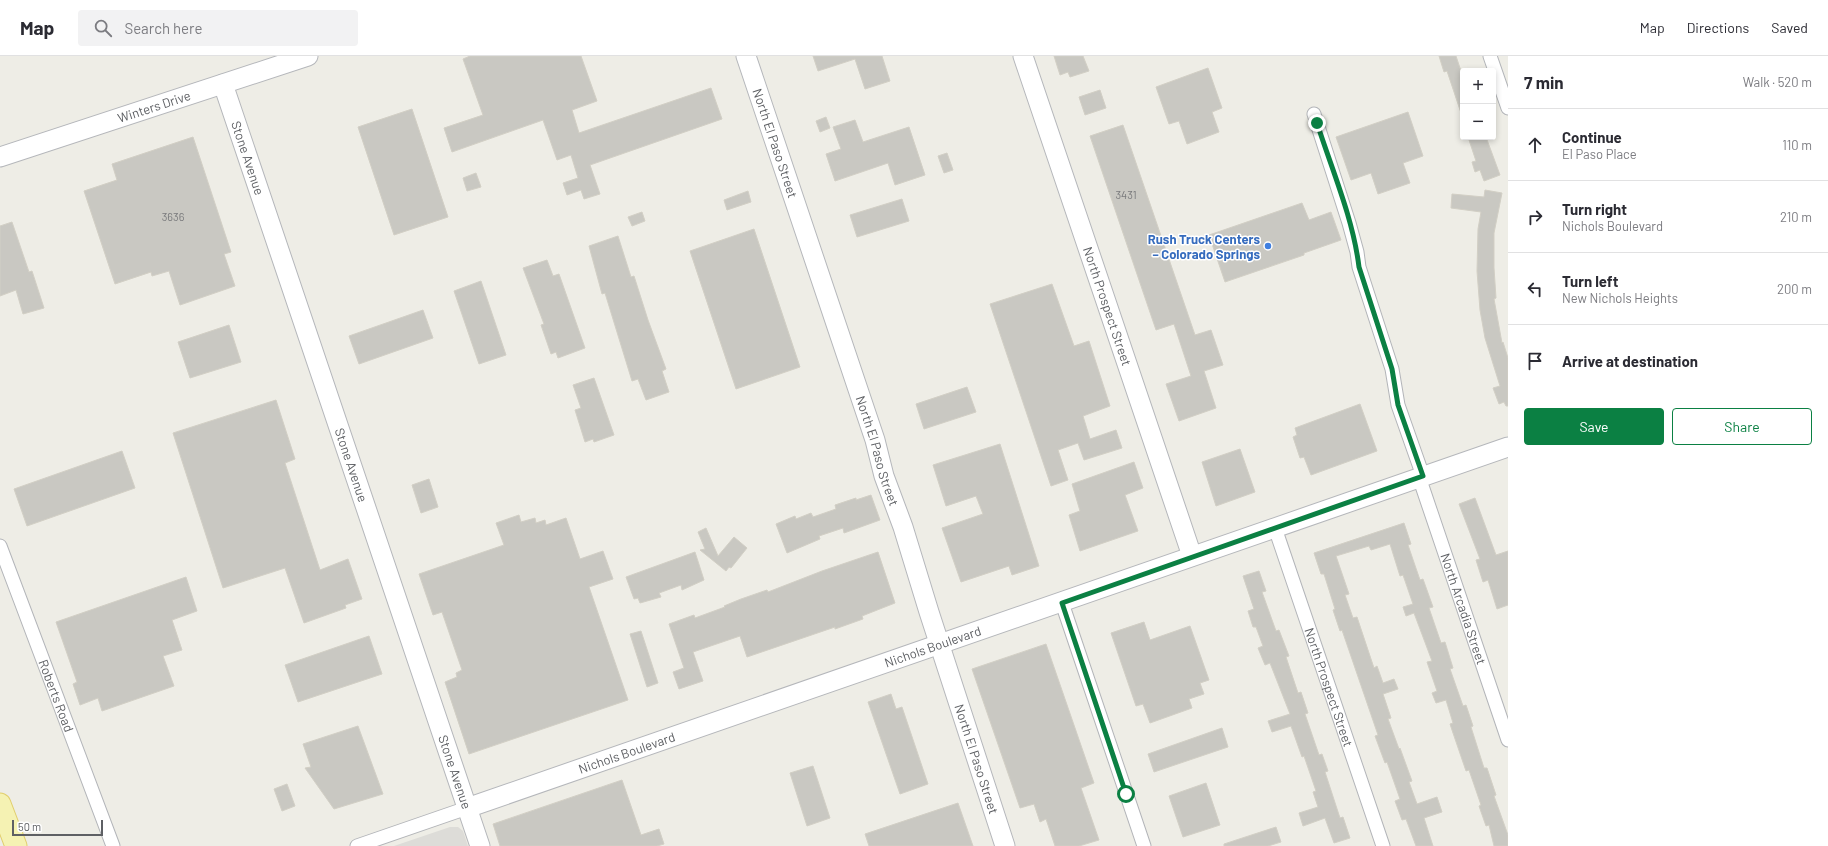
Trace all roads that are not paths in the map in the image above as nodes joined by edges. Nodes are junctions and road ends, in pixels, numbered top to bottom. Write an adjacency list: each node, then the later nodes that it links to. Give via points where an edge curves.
1 (308, 56): 5 (street, Winters Drive)
2 (746, 56): 15 (street, North El Paso Street, via 856,381 884,476 903,526)
3 (1023, 56): 13 (street, North Prospect Street)
4 (1490, 56): 6 (street)
5 (223, 84): 8 (street, Winters Drive); 18 (street, Stone Avenue)
6 (1508, 108)
7 (1314, 114): 10 (street, North Arcadia Street, via 1350,223 1359,267 1392,369 1398,405)
8 (0, 157)
9 (1508, 447): 10 (street, Nichols Boulevard)
10 (1421, 476): 11 (street, Nichols Boulevard); 16 (street, North Arcadia Street)
11 (1275, 528): 13 (street, Nichols Boulevard); 25 (street, North Prospect Street)
12 (0, 546): 20 (street, Roberts Road)
13 (1192, 556): 14 (street, Nichols Boulevard)
14 (1062, 603): 15 (street, Nichols Boulevard); 24 (street)
15 (940, 643): 18 (street, Nichols Boulevard); 23 (street, North El Paso Street)
16 (1508, 740)
17 (0, 804): 19 (main road)
18 (468, 808): 21 (street, Nichols Boulevard); 22 (street, Stone Avenue)
19 (16, 846)
20 (113, 846)
21 (356, 846)
22 (480, 846)
23 (1005, 846)
24 (1144, 846)
25 (1383, 846)

